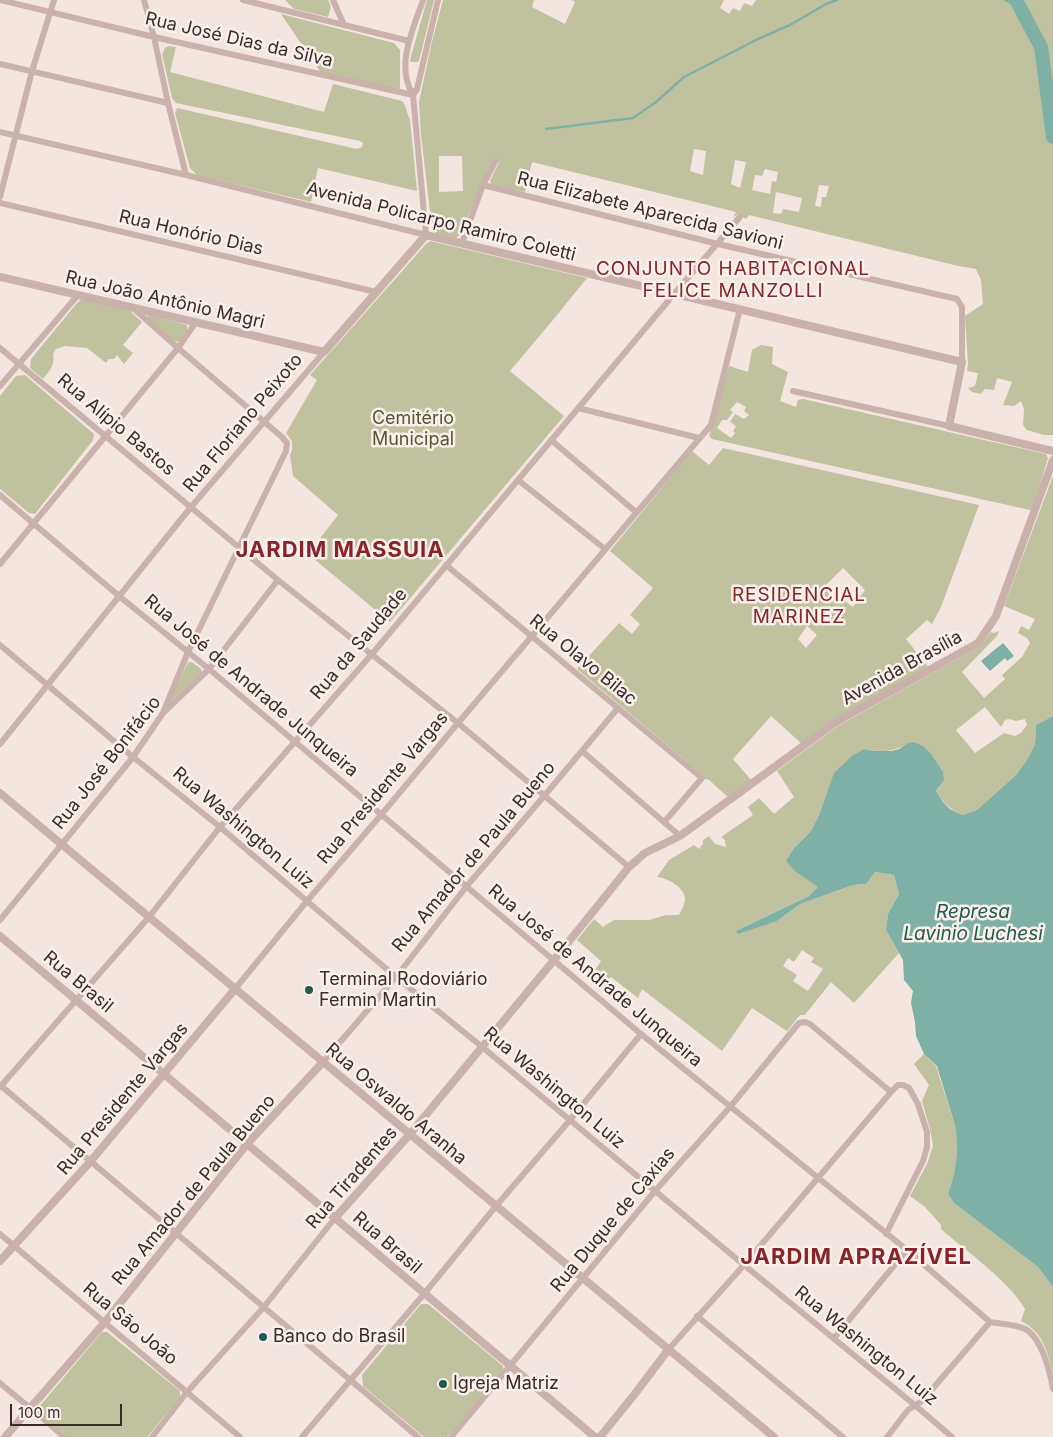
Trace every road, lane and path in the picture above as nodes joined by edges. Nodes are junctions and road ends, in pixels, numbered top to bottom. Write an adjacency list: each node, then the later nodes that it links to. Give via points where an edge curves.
1 (0, 0): 10 (street, Rua José Dias da Silva)
2 (54, 0): 10 (street)
3 (144, 0): 12 (street)
4 (243, 0): 9 (street)
5 (278, 0): 9 (street)
6 (333, 0): 11 (street)
7 (422, 0): 13 (street)
8 (438, 0): 16 (street, via 417,89)
9 (282, 9): 11 (street)
10 (50, 13): 12 (street, Rua José Dias da Silva); 15 (street)
11 (344, 26): 13 (street)
12 (154, 37): 16 (street, Rua José Dias da Silva); 17 (street)
13 (409, 40): 16 (street, via 406,73)
14 (0, 64): 15 (street)
15 (32, 71): 17 (street); 19 (street)
16 (412, 95): 26 (street)
17 (168, 103): 21 (street)
18 (0, 132): 19 (street, Avenida Policarpo Ramiro Coletti)
19 (15, 136): 21 (street, Avenida Policarpo Ramiro Coletti); 23 (street)
20 (496, 160): 22 (street)
21 (186, 175): 26 (street, Avenida Policarpo Ramiro Coletti)
22 (483, 186): 27 (street); 28 (street, Rua Elizabete Aparecida Savioni)
23 (0, 197)
24 (0, 202): 30 (street, Rua Honório Dias)
25 (739, 218): 28 (street, Rua da Saudade)
26 (426, 235): 27 (street, Avenida Policarpo Ramiro Coletti); 30 (street, Rua Floriano Peixoto)
27 (462, 243): 31 (street, Avenida Policarpo Ramiro Coletti)
28 (718, 244): 31 (street, Rua da Saudade); 39 (street, Rua Elizabete Aparecida Savioni, via 957,299 962,307)
29 (0, 277): 32 (street, Rua João Antônio Magri)
30 (376, 292): 38 (street, Rua Floriano Peixoto)
31 (674, 294): 34 (street, Avenida Policarpo Ramiro Coletti); 43 (street, Rua da Saudade)
32 (78, 295): 33 (street, Rua João Antônio Magri); 40 (street)
33 (133, 308): 35 (street, Rua João Antônio Magri); 37 (street)
34 (740, 309): 39 (street, Avenida Policarpo Ramiro Coletti); 47 (street, Rua Presidente Vargas, via 711,425)
35 (196, 322): 37 (street); 38 (street, Rua João Antônio Magri)
36 (0, 348): 40 (street, Rua Alípio Bastos)
37 (178, 348): 44 (street); 46 (street)
38 (324, 352): 44 (street, Rua Floriano Peixoto)
39 (962, 362): 45 (street)
40 (19, 364): 41 (street); 46 (street, Rua Alípio Bastos)
41 (0, 386)
42 (794, 391): 45 (street)
43 (578, 408): 47 (street); 48 (street, Rua da Saudade)
44 (264, 422): 53 (street, Rua Floriano Peixoto); 56 (street, via 287,443 286,451)
45 (949, 426): 49 (street)
46 (105, 436): 53 (street, Rua Alípio Bastos); 55 (street)
47 (699, 438): 54 (street, Rua Presidente Vargas)
48 (551, 440): 51 (street, Rua da Saudade); 54 (street)
49 (1053, 451)
50 (1053, 460): 80 (street, Avenida Brasília, via 996,616 978,643 836,722)
51 (518, 480): 57 (street); 59 (street, Rua da Saudade)
52 (0, 495): 55 (street, Rua José de Andrade Junqueira)
53 (191, 507): 56 (street, Rua Alípio Bastos); 61 (street, Rua Floriano Peixoto)
54 (636, 512): 57 (street, Rua Presidente Vargas)
55 (33, 523): 58 (street); 61 (street, Rua José de Andrade Junqueira)
56 (240, 547): 60 (street, Rua Alípio Bastos); 64 (street)
57 (605, 549): 62 (street, Rua Presidente Vargas)
58 (0, 564)
59 (446, 565): 62 (street, Rua Olavo Bilac); 65 (street, Rua da Saudade)
60 (278, 580): 65 (street, Rua Alípio Bastos); 66 (street, Rua José Bonifácio)
61 (119, 596): 64 (street, Rua José de Andrade Junqueira); 67 (street, Rua Floriano Peixoto)
62 (531, 637): 68 (street, Rua Olavo Bilac); 70 (street, Rua Presidente Vargas)
63 (0, 645): 67 (street, Rua Washington Luiz)
64 (188, 652): 66 (street, Rua José de Andrade Junqueira); 69 (street)
65 (372, 654): 70 (street, Rua Alípio Bastos); 71 (street, Rua da Saudade)
66 (209, 669): 69 (street, Rua José Bonifácio); 71 (street, Rua José de Andrade Junqueira)
67 (48, 686): 72 (street, Rua Floriano Peixoto); 74 (street, Rua Washington Luiz)
68 (618, 708): 73 (street, Rua Amador de Paula Bueno); 78 (street, Rua Olavo Bilac, via 702,778)
69 (163, 713): 74 (street, Rua José Bonifácio)
70 (458, 722): 76 (street, Rua Alípio Bastos); 77 (street, Rua Presidente Vargas)
71 (294, 743): 77 (street, Rua José de Andrade Junqueira); 79 (street, Rua da Saudade)
72 (0, 744)
73 (582, 751): 76 (street, Rua Amador de Paula Bueno); 78 (street)
74 (133, 757): 79 (street, Rua Washington Luiz); 81 (street, Rua José Bonifácio)
75 (0, 793): 81 (street, Rua Oswaldo Aranha)
76 (545, 795): 82 (street, Rua Alípio Bastos); 83 (street, Rua Amador de Paula Bueno)
77 (381, 815): 83 (street, Rua José de Andrade Junqueira); 84 (street, Rua Presidente Vargas)
78 (665, 821): 80 (street)
79 (220, 827): 84 (street, Rua Washington Luiz); 85 (street, Rua da Saudade)
80 (680, 836): 82 (street, Rua Tiradentes, via 646,853)
81 (62, 844): 85 (street, Rua Oswaldo Aranha); 86 (street, Rua José Bonifácio)
82 (629, 867): 88 (street, Rua Tiradentes)
83 (466, 887): 88 (street, Rua José de Andrade Junqueira); 89 (street, Rua Amador de Paula Bueno)
84 (307, 901): 89 (street, Rua Washington Luiz); 90 (street, Rua Presidente Vargas)
85 (149, 917): 90 (street, Rua Oswaldo Aranha); 91 (street, Rua da Saudade)
86 (0, 920)
87 (0, 936): 91 (street, Rua Brasil)
88 (554, 960): 92 (street, Rua José de Andrade Junqueira); 93 (street, Rua Tiradentes)
89 (396, 976): 93 (street, Rua Washington Luiz); 94 (street, Rua Amador de Paula Bueno)
90 (235, 989): 94 (street, Rua Oswaldo Aranha); 95 (street, Rua Presidente Vargas)
91 (77, 1001): 95 (street, Rua Brasil); 96 (street, Rua da Saudade)
92 (641, 1034): 98 (street, Rua José de Andrade Junqueira); 99 (street)
93 (481, 1046): 99 (street, Rua Washington Luiz); 100 (street, Rua Tiradentes)
94 (323, 1062): 100 (street, Rua Oswaldo Aranha); 101 (street, Rua Amador de Paula Bueno)
95 (164, 1074): 101 (street, Rua Brasil); 102 (street, Rua Presidente Vargas)
96 (0, 1086): 102 (street)
97 (891, 1092): 98 (street, Rua Duque de Caxias, via 805,1022 800,1023); 103 (street); 109 (street, via 898,1085 903,1085 914,1095 927,1132 928,1147)
98 (730, 1107): 103 (street, Rua José de Andrade Junqueira); 104 (street, Rua Duque de Caxias)
99 (570, 1120): 104 (street, Rua Washington Luiz); 105 (street)
100 (410, 1134): 105 (street, Rua Oswaldo Aranha); 106 (street, Rua Tiradentes)
101 (248, 1144): 106 (street, Rua Brasil); 107 (street, Rua Amador de Paula Bueno)
102 (90, 1162): 107 (street); 110 (street, Rua Presidente Vargas)
103 (817, 1178): 109 (street, Rua José de Andrade Junqueira); 113 (street)
104 (655, 1191): 113 (street, Rua Washington Luiz); 114 (street, Rua Duque de Caxias)
105 (496, 1206): 114 (street, Rua Oswaldo Aranha); 115 (street)
106 (335, 1218): 115 (street, Rua Brasil); 116 (street, Rua Tiradentes)
107 (176, 1233): 116 (street); 118 (street, Rua Amador de Paula Bueno)
108 (0, 1234): 110 (street, Rua São João)
109 (886, 1234): 111 (street, Rua José de Andrade Junqueira)
110 (14, 1245): 112 (street, Rua Presidente Vargas); 118 (street, Rua São João)
111 (907, 1250): 119 (street, Rua José de Andrade Junqueira); 120 (street)
112 (0, 1261)
113 (744, 1265): 117 (street); 120 (street, Rua Washington Luiz)
114 (582, 1278): 121 (street, Rua Oswaldo Aranha); 122 (street, Rua Duque de Caxias)
115 (424, 1294): 122 (street, Rua Brasil); 123 (street)
116 (263, 1308): 123 (street); 126 (street, Rua Tiradentes)
117 (697, 1316): 121 (street); 139 (street)
118 (105, 1322): 126 (street, Rua São João); 128 (street, Rua Amador de Paula Bueno)
119 (990, 1322): 125 (street, via 1026,1329 1035,1338 1041,1347); 127 (street)
120 (834, 1338): 127 (street, Rua Washington Luiz)
121 (668, 1350): 137 (street); 138 (street, Rua Oswaldo Aranha)
122 (510, 1367): 135 (street, Rua Duque de Caxias); 136 (street, Rua Brasil)
123 (351, 1380): 133 (street); 134 (street)
124 (0, 1383): 128 (street)
125 (1053, 1390)
126 (187, 1392): 131 (street, Rua Tiradentes); 132 (street, Rua São João)
127 (916, 1406): 140 (street, via 908,1410); 141 (street, Rua Washington Luiz)
128 (30, 1408): 129 (street, Rua Amador de Paula Bueno); 130 (street)
129 (5, 1437)
130 (63, 1437)
131 (152, 1437)
132 (240, 1437)
133 (302, 1437)
134 (418, 1437)
135 (451, 1437)
136 (595, 1437)
137 (600, 1437)
138 (774, 1437)
139 (844, 1437)
140 (887, 1437)
141 (952, 1437)

